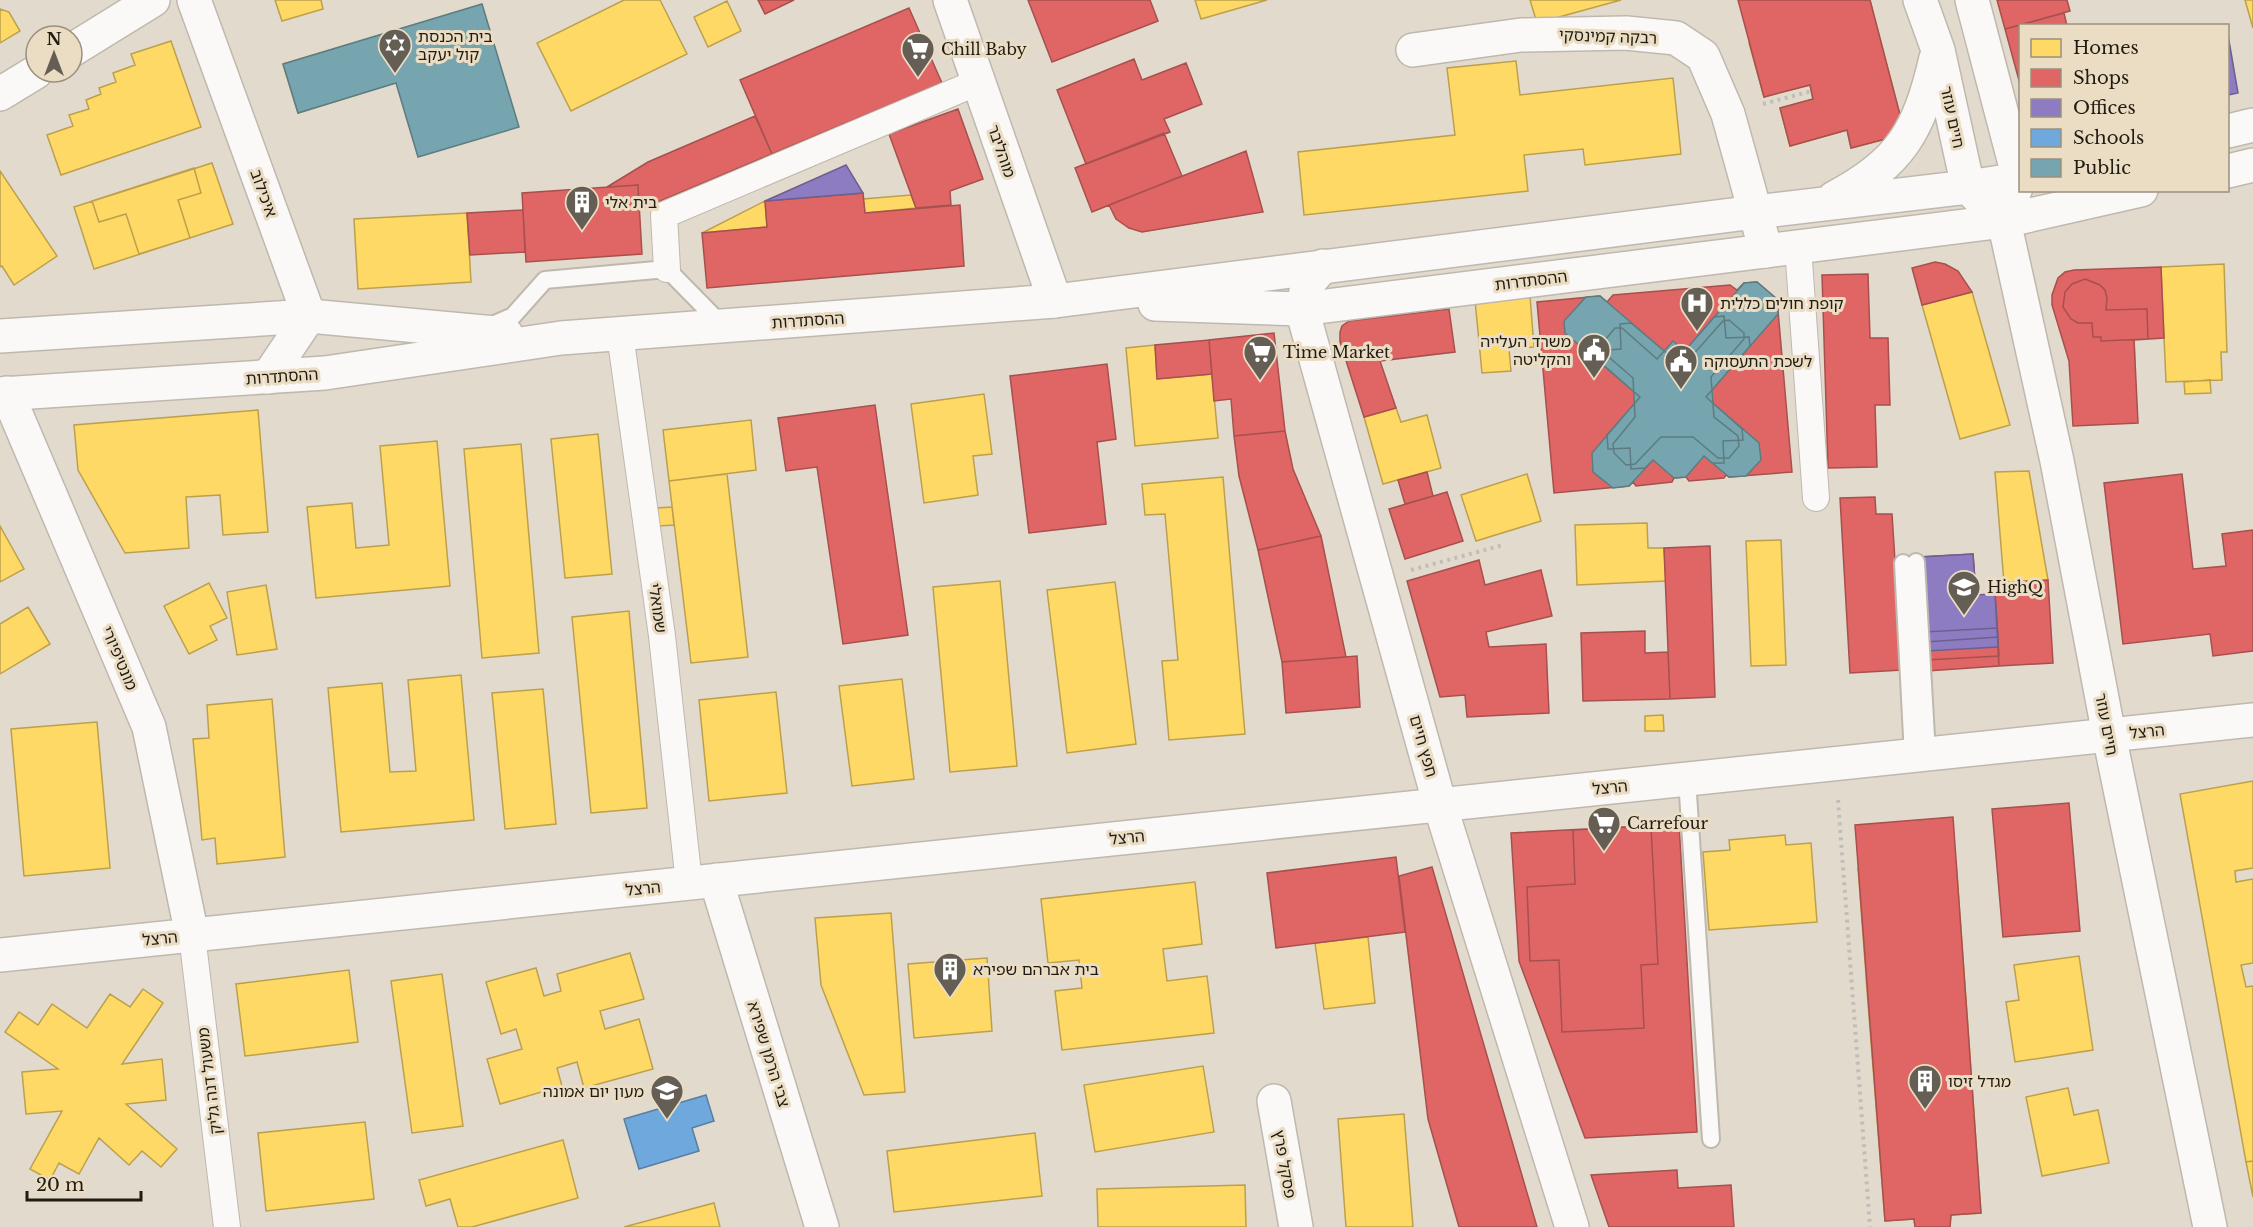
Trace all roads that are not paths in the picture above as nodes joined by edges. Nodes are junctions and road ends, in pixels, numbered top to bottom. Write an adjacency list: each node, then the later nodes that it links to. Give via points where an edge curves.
1 (153, 0): 6 (street)
2 (194, 0): 30 (street, איכילוב)
3 (950, 0): 10 (street, מוהליבר)
4 (1920, 0): 8 (street, חיים עוזר)
5 (1972, 0): 16 (street)
6 (84, 43)
7 (1413, 50): 22 (street, רבקה קמינסקי, via 1521,35 1626,33 1676,38 1703,56 1728,114)
8 (1938, 50): 19 (street, חיים עוזר); 21 (street, via 1913,131 1873,176)
9 (24, 79): 11 (street)
10 (978, 82): 27 (street, via 664,215); 28 (street, מוהליבר)
11 (0, 94)
12 (2253, 125): 13 (street)
13 (2229, 131)
14 (2253, 165): 15 (street)
15 (2229, 171)
16 (2019, 175)
17 (2019, 179): 19 (street, ההסתדרות)
18 (2019, 182): 23 (street)
19 (1968, 188): 21 (street, ההסתדרות); 23 (street)
20 (2132, 192): 23 (street, ההסתדרות)
21 (1822, 205): 22 (street, ההסתדרות)
22 (1755, 212): 25 (street, רבקה קמינסקי); 26 (street, ההסתדרות)
23 (2004, 221): 24 (street, ההסתדרות); 41 (street, חיים עוזר, via 2057,461)
24 (1798, 247): 25 (street, ההסתדרות); 38 (street)
25 (1766, 251): 29 (street, ההסתדרות)
26 (1323, 266): 28 (street, ההסתדרות); 29 (street, via 1308,283)
27 (667, 269): 31 (lane); 32 (lane, via 545,280 513,316)
28 (1055, 301): 29 (street, ההסתדרות); 31 (street, ההסתדרות)
29 (1302, 309): 44 (street, חפץ חיים)
30 (309, 316): 32 (street, ההסתדרות); 34 (street, ההסתדרות); 36 (street)
31 (723, 326): 33 (street, ההסתדרות)
32 (478, 332): 35 (street, ההסתדרות)
33 (620, 334): 35 (street, ההסתדרות); 45 (street, שמואלי)
34 (0, 336)
35 (561, 339): 36 (street, ההסתדרות, via 325,373)
36 (268, 377): 37 (street, ההסתדרות)
37 (3, 393): 46 (street, מונטיפיורי, via 149,727)
38 (1816, 498)
39 (1909, 562): 42 (lane)
40 (2253, 720): 41 (street, הרצל)
41 (2109, 735): 42 (street, הרצל); 54 (street, חיים עוזר)
42 (1920, 755): 43 (street, הרצל)
43 (1687, 779): 44 (street, הרצל); 49 (lane)
44 (1440, 805): 45 (street, הרצל); 53 (street, חפץ חיים)
45 (702, 882): 46 (street, הרצל); 51 (street, צבי הרמן שפירא)
46 (192, 935): 47 (street, הרצל); 50 (street, משעול דנה גליק)
47 (0, 955)
48 (1274, 1101): 52 (street, פסקל פרץ)
49 (1711, 1139)
50 (227, 1227)
51 (822, 1227)
52 (1296, 1227)
53 (1572, 1227)
54 (2210, 1227)

